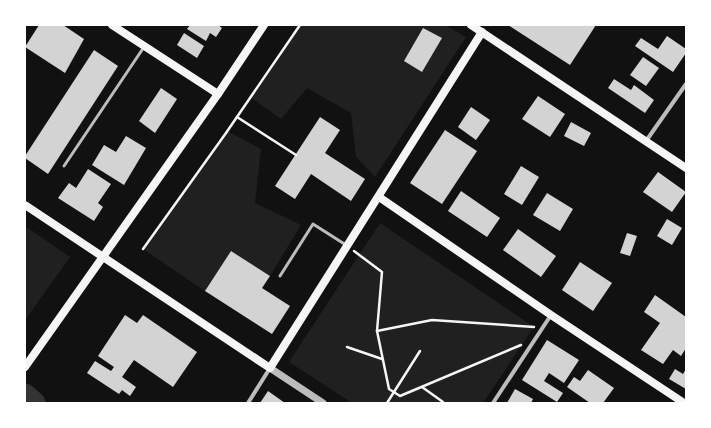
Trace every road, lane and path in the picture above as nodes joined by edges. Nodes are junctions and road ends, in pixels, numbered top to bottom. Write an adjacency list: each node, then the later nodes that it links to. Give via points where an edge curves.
1 (112, 25): 6 (main road)
2 (264, 25): 8 (main road)
3 (300, 25): 9 (path)
4 (471, 25): 5 (main road)
5 (482, 32): 10 (main road); 14 (main road)
6 (144, 47): 8 (main road); 12 (lane)
7 (686, 84): 10 (street)
8 (218, 94): 18 (main road)
9 (237, 117): 11 (path); 17 (path)
10 (646, 141): 13 (main road)
11 (296, 155)
12 (64, 166)
13 (686, 168)
14 (379, 197): 16 (main road); 20 (main road)
15 (25, 205): 18 (main road)
16 (348, 246): 19 (lane, via 313,224); 22 (path, via 382,272); 28 (main road)
17 (143, 249)
18 (103, 257): 27 (main road); 28 (main road)
19 (280, 276)
20 (551, 315): 21 (street); 36 (main road)
21 (542, 329): 22 (path, via 432,320); 23 (street)
22 (377, 332): 26 (path)
23 (536, 339): 29 (path); 35 (street)
24 (347, 347): 26 (path)
25 (420, 351): 30 (path)
26 (382, 360): 30 (path, via 389,389)
27 (25, 367)
28 (270, 368): 32 (street); 33 (street)
29 (421, 387): 30 (path, via 400,396); 31 (path)
30 (394, 392): 34 (path)
31 (443, 402)
32 (248, 403)
33 (323, 403)
34 (387, 403)
35 (493, 403)
36 (684, 403)

